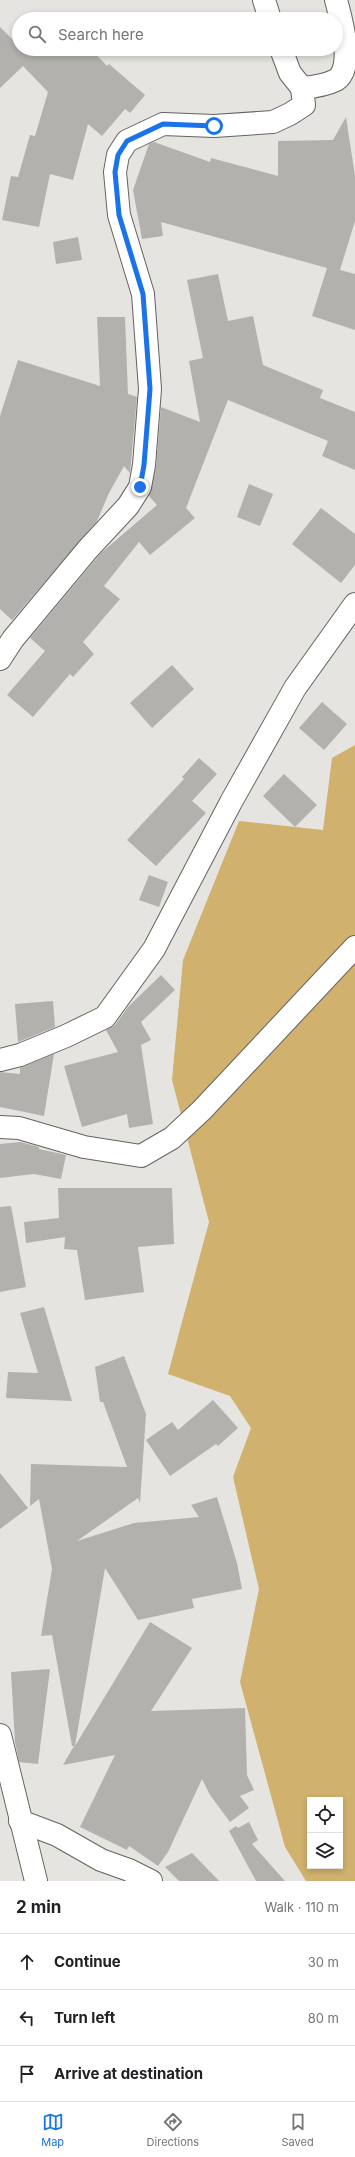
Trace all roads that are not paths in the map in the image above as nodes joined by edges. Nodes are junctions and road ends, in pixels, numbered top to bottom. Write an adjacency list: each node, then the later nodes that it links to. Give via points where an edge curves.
1 (264, 0): 3 (street)
2 (336, 0): 4 (street)
3 (268, 12)
4 (339, 12)
5 (343, 28): 7 (street, via 348,48 343,72 337,80)
6 (284, 56): 7 (street, via 290,73)
7 (302, 88): 9 (street, via 304,105 273,122 214,126 163,124 127,141 118,155 115,172 119,215 143,294 149,381 144,465 140,487 128,506 88,548 13,639)
8 (355, 604): 11 (street, via 295,688 231,802 154,949 105,1017 20,1055)
9 (0, 659)
10 (355, 947): 12 (street, via 202,1110 172,1138 141,1156 84,1147 19,1128)
11 (0, 1060)
12 (0, 1127)
13 (0, 1735): 14 (street)
14 (20, 1821): 15 (street); 16 (street, via 57,1835 102,1860)
15 (36, 1881)
16 (151, 1881)

